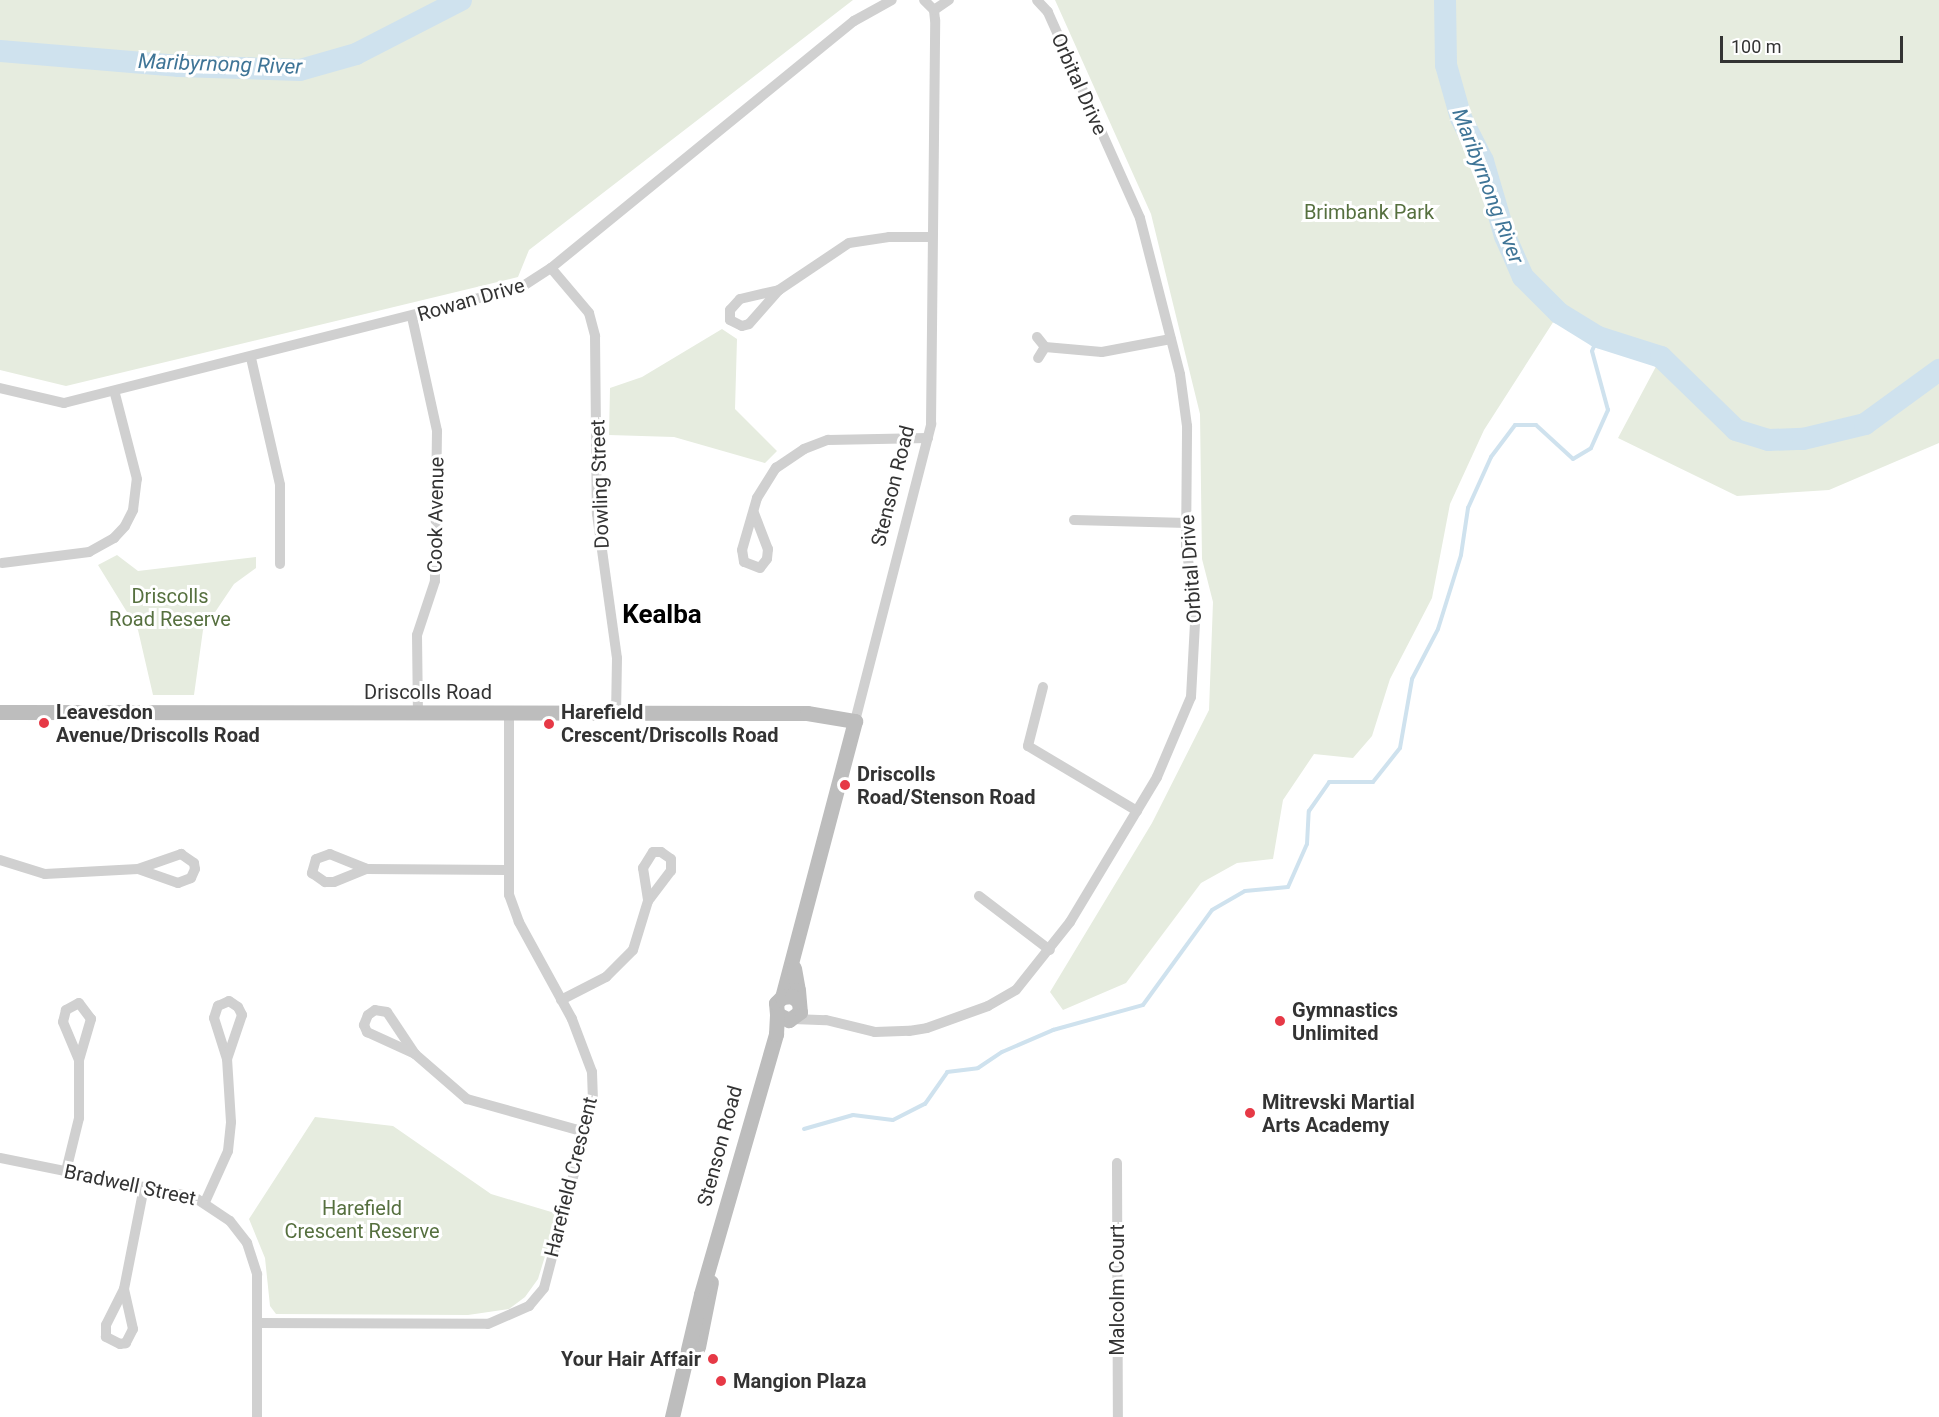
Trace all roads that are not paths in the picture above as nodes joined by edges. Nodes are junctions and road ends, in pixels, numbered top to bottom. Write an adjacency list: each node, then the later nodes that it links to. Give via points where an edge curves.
1 (892, 0): 7 (street, Rowan Drive, via 854,21)
2 (924, 0): 5 (street)
3 (949, 0): 5 (street)
4 (1037, 0): 11 (street, Orbital Drive, via 1048,12 1140,218)
5 (934, 10): 6 (street, Stenson Road)
6 (932, 237): 8 (street, via 889,237 849,243); 17 (street, Stenson Road, via 932,410)
7 (551, 268): 9 (street, Rowan Drive, via 520,288); 27 (street, Dowling Street, via 589,313 595,336 597,514 617,658)
8 (779, 290): 8 (street, via 749,324 742,326 730,320 730,310 740,299)
9 (412, 317): 13 (street, Rowan Drive); 25 (street, Cook Avenue, via 437,431 435,581 417,636)
10 (1037, 337): 12 (street)
11 (1171, 339): 12 (street, via 1102,352); 20 (street, Orbital Drive, via 1187,426)
12 (1045, 347): 14 (street)
13 (251, 358): 16 (street, Rowan Drive); 22 (street, via 279,485)
14 (1038, 358)
15 (0, 388): 16 (street, Rowan Drive, via 64,404)
16 (115, 394): 21 (street, via 137,479 133,510 125,526 104,546 89,552)
17 (927, 438): 18 (street, via 845,438 818,442 776,468 761,489); 28 (street, Stenson Road)
18 (754, 513)
19 (1074, 520): 20 (street)
20 (1186, 523): 29 (street, Orbital Drive, via 1186,549 1196,605 1191,697 1173,744)
21 (2, 563)
22 (280, 564)
23 (1043, 687): 29 (street, via 1028,746)
24 (0, 712): 25 (street, Driscolls Road)
25 (418, 712): 26 (street, Driscolls Road)
26 (509, 714): 27 (street, Driscolls Road); 33 (street, Harefield Crescent)
27 (616, 714): 28 (street, Driscolls Road, via 823,713)
28 (855, 721): 37 (street, Stenson Road)
29 (1137, 811): 36 (street, Orbital Drive)
30 (0, 860): 31 (street, via 45,874)
31 (138, 869): 31 (street, via 181,854 195,868 191,878 178,883)
32 (367, 869): 33 (street)
33 (507, 870): 39 (street, Harefield Crescent, via 509,894 519,922)
34 (979, 896): 36 (street)
35 (648, 901): 39 (street, via 633,950 621,965)
36 (1050, 950): 42 (street, Orbital Drive, via 1016,990 927,1028 875,1032)
37 (792, 959): 38 (street, Stenson Road); 40 (street, Stenson Road)
38 (782, 997): 40 (street, via 792,996); 41 (street, Stenson Road, via 776,1003)
39 (561, 1000): 46 (street, Harefield Crescent, via 592,1072 593,1101)
40 (799, 1003): 41 (street); 42 (street, Orbital Drive)
41 (787, 1018): 42 (street, Orbital Drive); 52 (street, Stenson Road, via 768,1055)
42 (826, 1020)
43 (415, 1054): 43 (street, via 367,1032 364,1025 368,1015 375,1010 387,1012); 46 (street, via 467,1099)
44 (227, 1059): 44 (street, via 214,1018 218,1006 229,1001 242,1015); 51 (street, via 231,1122 228,1151)
45 (79, 1060): 45 (street, via 63,1022 66,1010 79,1003 91,1019); 49 (street, via 79,1118)
46 (585, 1132): 54 (street, Harefield Crescent, via 544,1288 529,1306 488,1324)
47 (0, 1158): 49 (street, Bradwell Street)
48 (1117, 1163): 58 (street, Malcolm Court)
49 (66, 1171): 50 (street, Bradwell Street)
50 (144, 1187): 51 (street, Bradwell Street); 53 (street)
51 (205, 1202): 54 (street, Bradwell Street, via 230,1221 247,1243 257,1274)
52 (715, 1249): 56 (street, Stenson Road); 57 (street, Stenson Road, via 707,1313)
53 (124, 1289): 53 (street, via 133,1329 126,1343 120,1344 106,1337 106,1325)
54 (257, 1323): 55 (street, Bradwell Street)
55 (257, 1416)
56 (672, 1417)
57 (680, 1417)
58 (1118, 1417)

